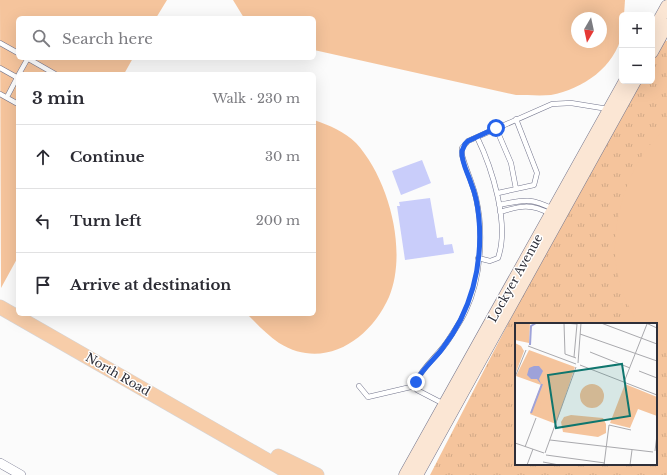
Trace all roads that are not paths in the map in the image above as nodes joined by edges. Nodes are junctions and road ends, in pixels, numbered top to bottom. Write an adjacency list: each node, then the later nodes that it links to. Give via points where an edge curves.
1 (667, 6): 3 (main road)
2 (667, 24): 5 (main road)
3 (655, 28)
4 (0, 43): 6 (lane)
5 (654, 48)
6 (16, 52)
7 (26, 60): 10 (lane)
8 (30, 60): 11 (lane)
9 (0, 68): 12 (lane)
10 (20, 72)
11 (52, 72)
12 (16, 75)
13 (16, 80): 17 (lane)
14 (623, 84): 19 (main road, Lockyer Avenue)
15 (633, 84): 27 (main road, Lockyer Avenue)
16 (0, 94): 17 (lane)
17 (6, 97): 18 (lane)
18 (16, 103)
19 (609, 110): 20 (lane, via 571,102 552,104); 27 (main road, Lockyer Avenue)
20 (516, 119): 21 (lane); 23 (lane, via 537,173 534,185)
21 (496, 128): 22 (lane); 23 (lane, via 511,163)
22 (477, 137): 24 (lane, via 485,152); 28 (lane, via 465,144 462,155 478,207)
23 (516, 189): 24 (lane)
24 (498, 193): 25 (lane)
25 (499, 205): 26 (lane); 27 (lane, via 539,201)
26 (500, 212): 27 (lane, via 530,205); 28 (lane, via 498,258 490,261)
27 (556, 214): 32 (main road, Lockyer Avenue)
28 (478, 258): 31 (lane, via 474,285 466,310 443,348 417,378)
29 (1, 311): 33 (main road, North Road)
30 (359, 386): 31 (lane, via 368,397)
31 (416, 386): 32 (lane, via 417,390 426,396)
32 (448, 407): 38 (main road, Lockyer Avenue); 39 (main road, Lockyer Avenue)
33 (236, 441): 36 (main road, North Road); 37 (main road, North Road, via 268,452)
34 (0, 463): 35 (street)
35 (21, 475)
36 (293, 475)
37 (317, 475)
38 (405, 475)
39 (417, 475)

